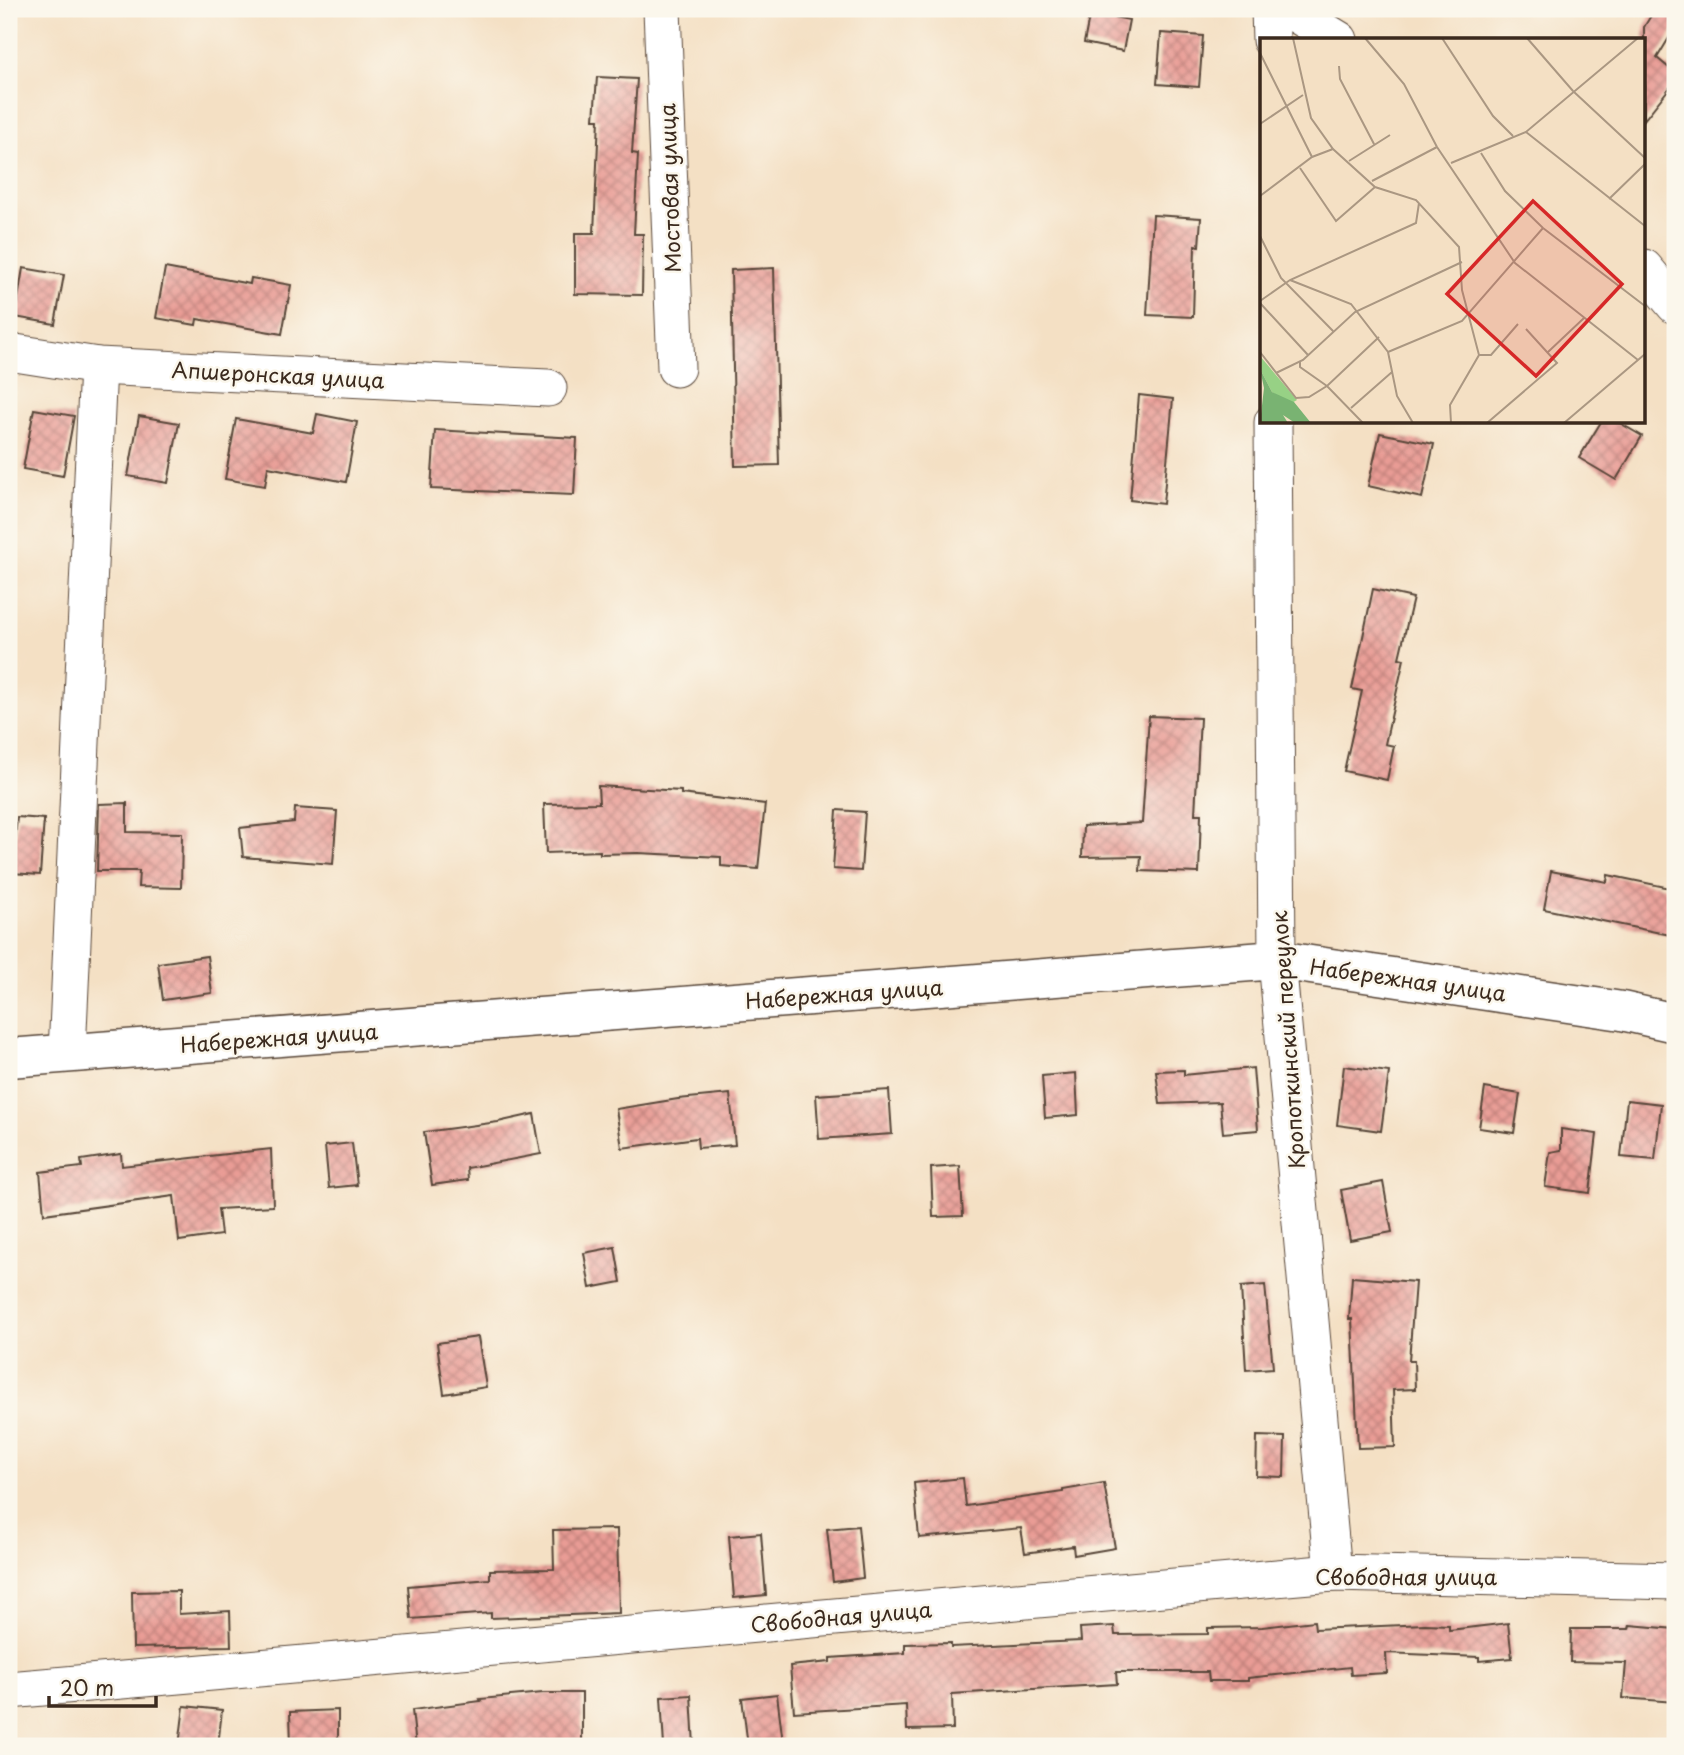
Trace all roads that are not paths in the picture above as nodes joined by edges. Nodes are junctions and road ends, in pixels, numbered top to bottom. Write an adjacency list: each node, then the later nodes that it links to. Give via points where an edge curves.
1 (662, 9): 10 (street, Мостовая улица)
2 (1270, 9): 4 (street)
3 (1288, 9): 5 (street)
4 (1271, 38)
5 (1336, 38)
6 (1646, 270): 7 (street)
7 (1675, 305)
8 (9, 352): 9 (street, Апшеронская улица)
9 (98, 366): 11 (street, Апшеронская улица); 15 (street)
10 (676, 368)
11 (548, 388)
12 (1273, 424): 13 (street, Кропоткинский переулок)
13 (1277, 960): 14 (street, Набережная улица, via 1622,1011); 15 (street, Набережная улица); 17 (street, Кропоткинский переулок)
14 (1675, 1023)
15 (67, 1053): 16 (street, Набережная улица)
16 (9, 1058)
17 (1333, 1573): 18 (street, Свободная улица); 19 (street, Свободная улица)
18 (1675, 1581)
19 (9, 1690)

